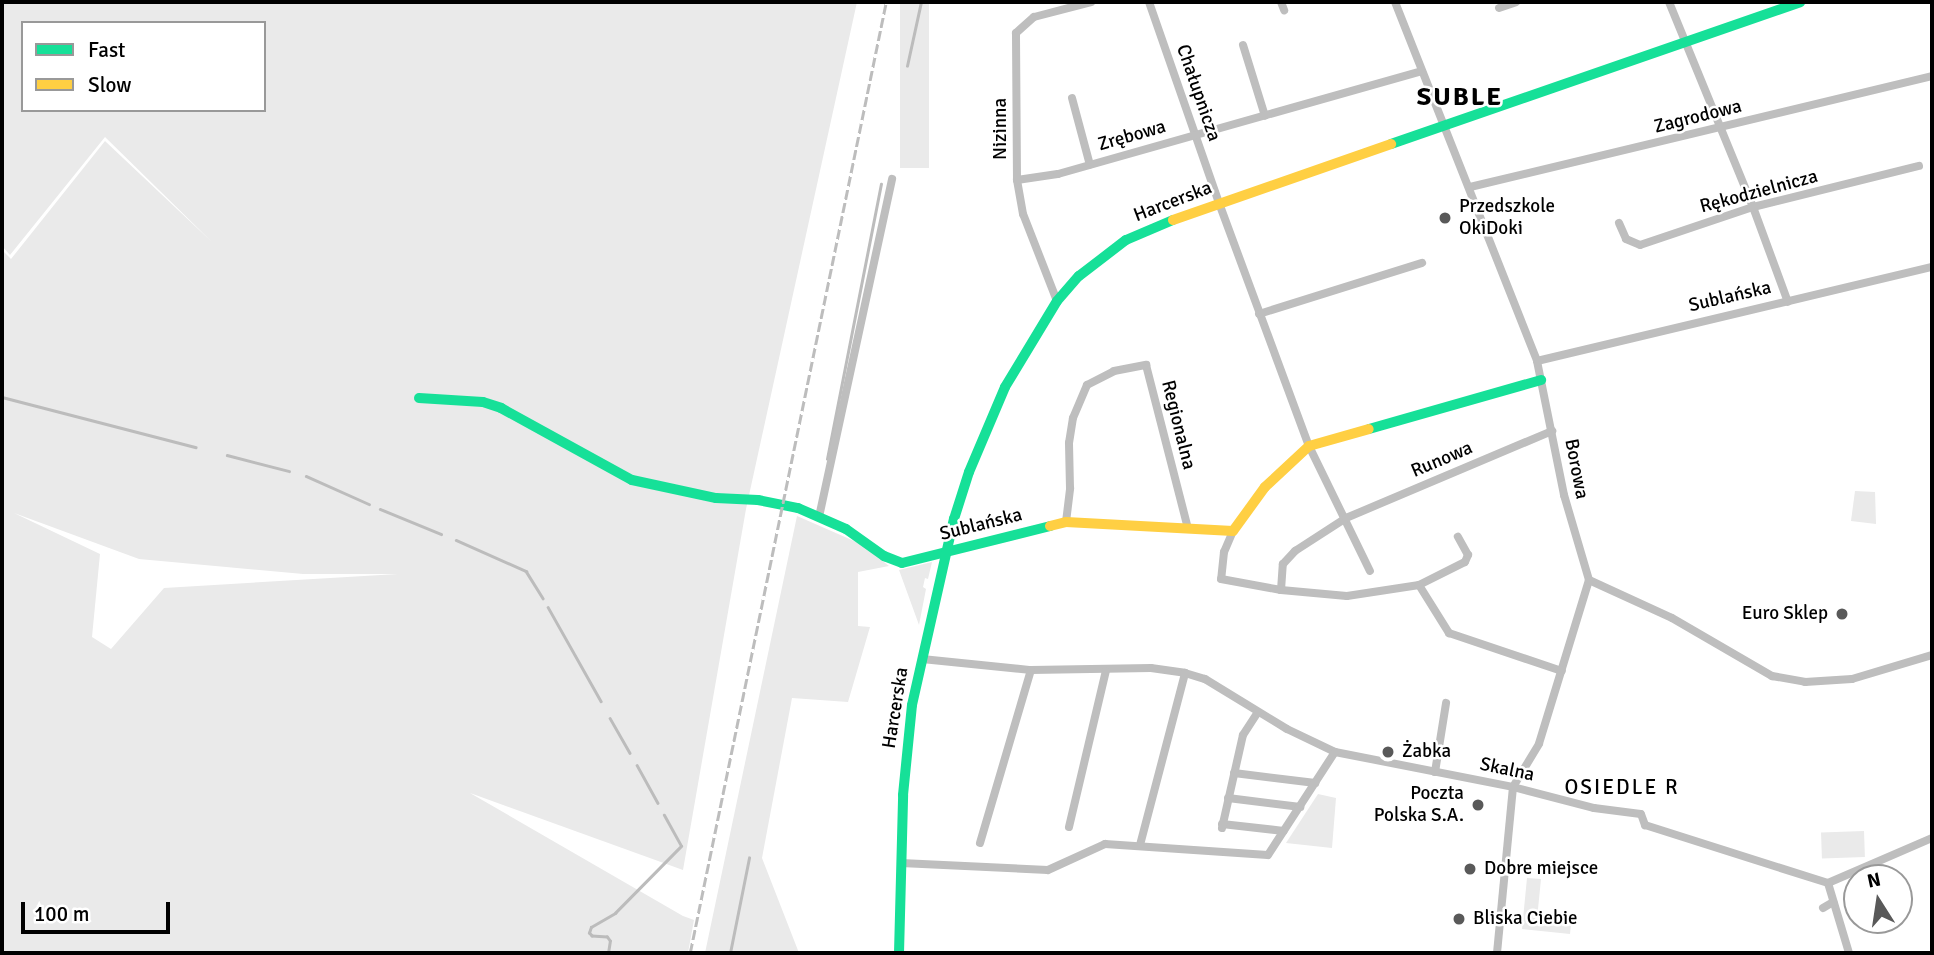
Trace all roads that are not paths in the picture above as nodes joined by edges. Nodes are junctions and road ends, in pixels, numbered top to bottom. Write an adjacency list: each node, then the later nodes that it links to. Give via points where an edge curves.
1 (1091, 2): 20 (street, Nizinna, via 1034,17 1016,33)
2 (1149, 2): 16 (street, Chałupnicza)
3 (1395, 2): 10 (street, Borowa)
4 (1516, 2): 7 (street)
5 (1669, 2): 8 (street)
6 (1800, 2): 8 (street, Harcerska)
7 (1499, 8)
8 (1685, 41): 14 (street, Harcerska); 15 (street)
9 (1243, 45): 13 (street)
10 (1422, 71): 13 (street, Zrębowa); 14 (street, Borowa)
11 (1932, 76): 15 (street, Zagrodowa)
12 (1072, 98): 17 (street, Zrębowa)
13 (1265, 116): 16 (street, Zrębowa)
14 (1444, 125): 21 (street, Borowa); 22 (street, Harcerska)
15 (1721, 128): 21 (street, Zagrodowa); 23 (street)
16 (1195, 134): 17 (street, Zrębowa); 22 (street, Chałupnicza)
17 (1090, 165): 20 (street, Zrębowa)
18 (1919, 166): 23 (street, Rękodzielnicza)
19 (892, 179): 35 (street)
20 (1017, 180): 27 (street, Nizinna, via 1023,214)
21 (1470, 187): 30 (street, Borowa)
22 (1219, 203): 27 (street, Harcerska, via 1126,240 1079,276); 29 (street, Chałupnicza)
23 (1753, 207): 24 (street, Rękodzielnicza, via 1640,244 1624,238); 28 (street)
24 (1619, 223)
25 (1422, 263): 29 (street)
26 (1932, 267): 28 (street, Sublańska)
27 (1057, 301): 41 (street, Harcerska, via 1005,387 969,472)
28 (1788, 302): 30 (street, Sublańska)
29 (1259, 314): 34 (street, Chałupnicza)
30 (1537, 361): 31 (street, Borowa)
31 (1541, 380): 33 (street, Borowa); 34 (street)
32 (419, 398): 35 (street, Sublańska, via 483,402 501,408 632,480 716,498 783,503)
33 (1552, 431): 36 (street, Runowa); 43 (street, Borowa, via 1564,495)
34 (1309, 446): 36 (street); 39 (street, via 1273,477)
35 (819, 517): 41 (street, Sublańska, via 846,528 893,561 902,563)
36 (1346, 519): 42 (street); 45 (street, Runowa, via 1295,551 1283,564)
37 (1066, 522): 38 (street, Sublańska); 38 (street, Regionalna, via 1069,443 1073,418 1087,385 1114,371 1146,365); 41 (street, Sublańska)
38 (1188, 528): 39 (street, Sublańska)
39 (1233, 531): 45 (street, via 1224,552 1221,579)
40 (1458, 537): 44 (street, via 1468,555 1465,562)
41 (947, 551): 47 (street, Harcerska)
42 (1370, 571)
43 (1589, 580): 46 (street, via 1672,618 1772,676 1805,682 1852,679); 50 (street)
44 (1419, 585): 45 (street, via 1347,596); 50 (street, via 1449,633)
45 (1281, 590)
46 (1932, 655)
47 (922, 659): 48 (street, Skalna); 66 (street, Harcerska, via 904,782)
48 (1031, 670): 49 (street, Skalna); 64 (street)
49 (1106, 671): 51 (street, Skalna, via 1151,668); 61 (street)
50 (1562, 671): 58 (street, via 1539,744)
51 (1185, 673): 53 (street, Skalna, via 1205,679); 65 (street)
52 (1446, 703): 55 (street)
53 (1255, 710): 54 (street, Skalna); 56 (street)
54 (1335, 752): 55 (street, Skalna); 57 (street)
55 (1435, 772): 58 (street, Skalna)
56 (1234, 773): 57 (street); 59 (street)
57 (1315, 783): 60 (street)
58 (1514, 787): 67 (street, Skalna, via 1594,808 1641,814 1645,825); 71 (street)
59 (1228, 798): 60 (street); 62 (street, via 1222,826)
60 (1300, 807): 62 (street)
61 (1069, 827)
62 (1284, 831): 65 (street, via 1268,855)
63 (1931, 839): 67 (street)
64 (980, 843)
65 (1140, 845): 66 (street, via 1105,844 1040,871)
66 (901, 863): 70 (street, Harcerska)
67 (1828, 883): 68 (street)
68 (1833, 902): 69 (street); 72 (street)
69 (1823, 908)
70 (899, 953)
71 (1497, 953)
72 (1849, 953)

